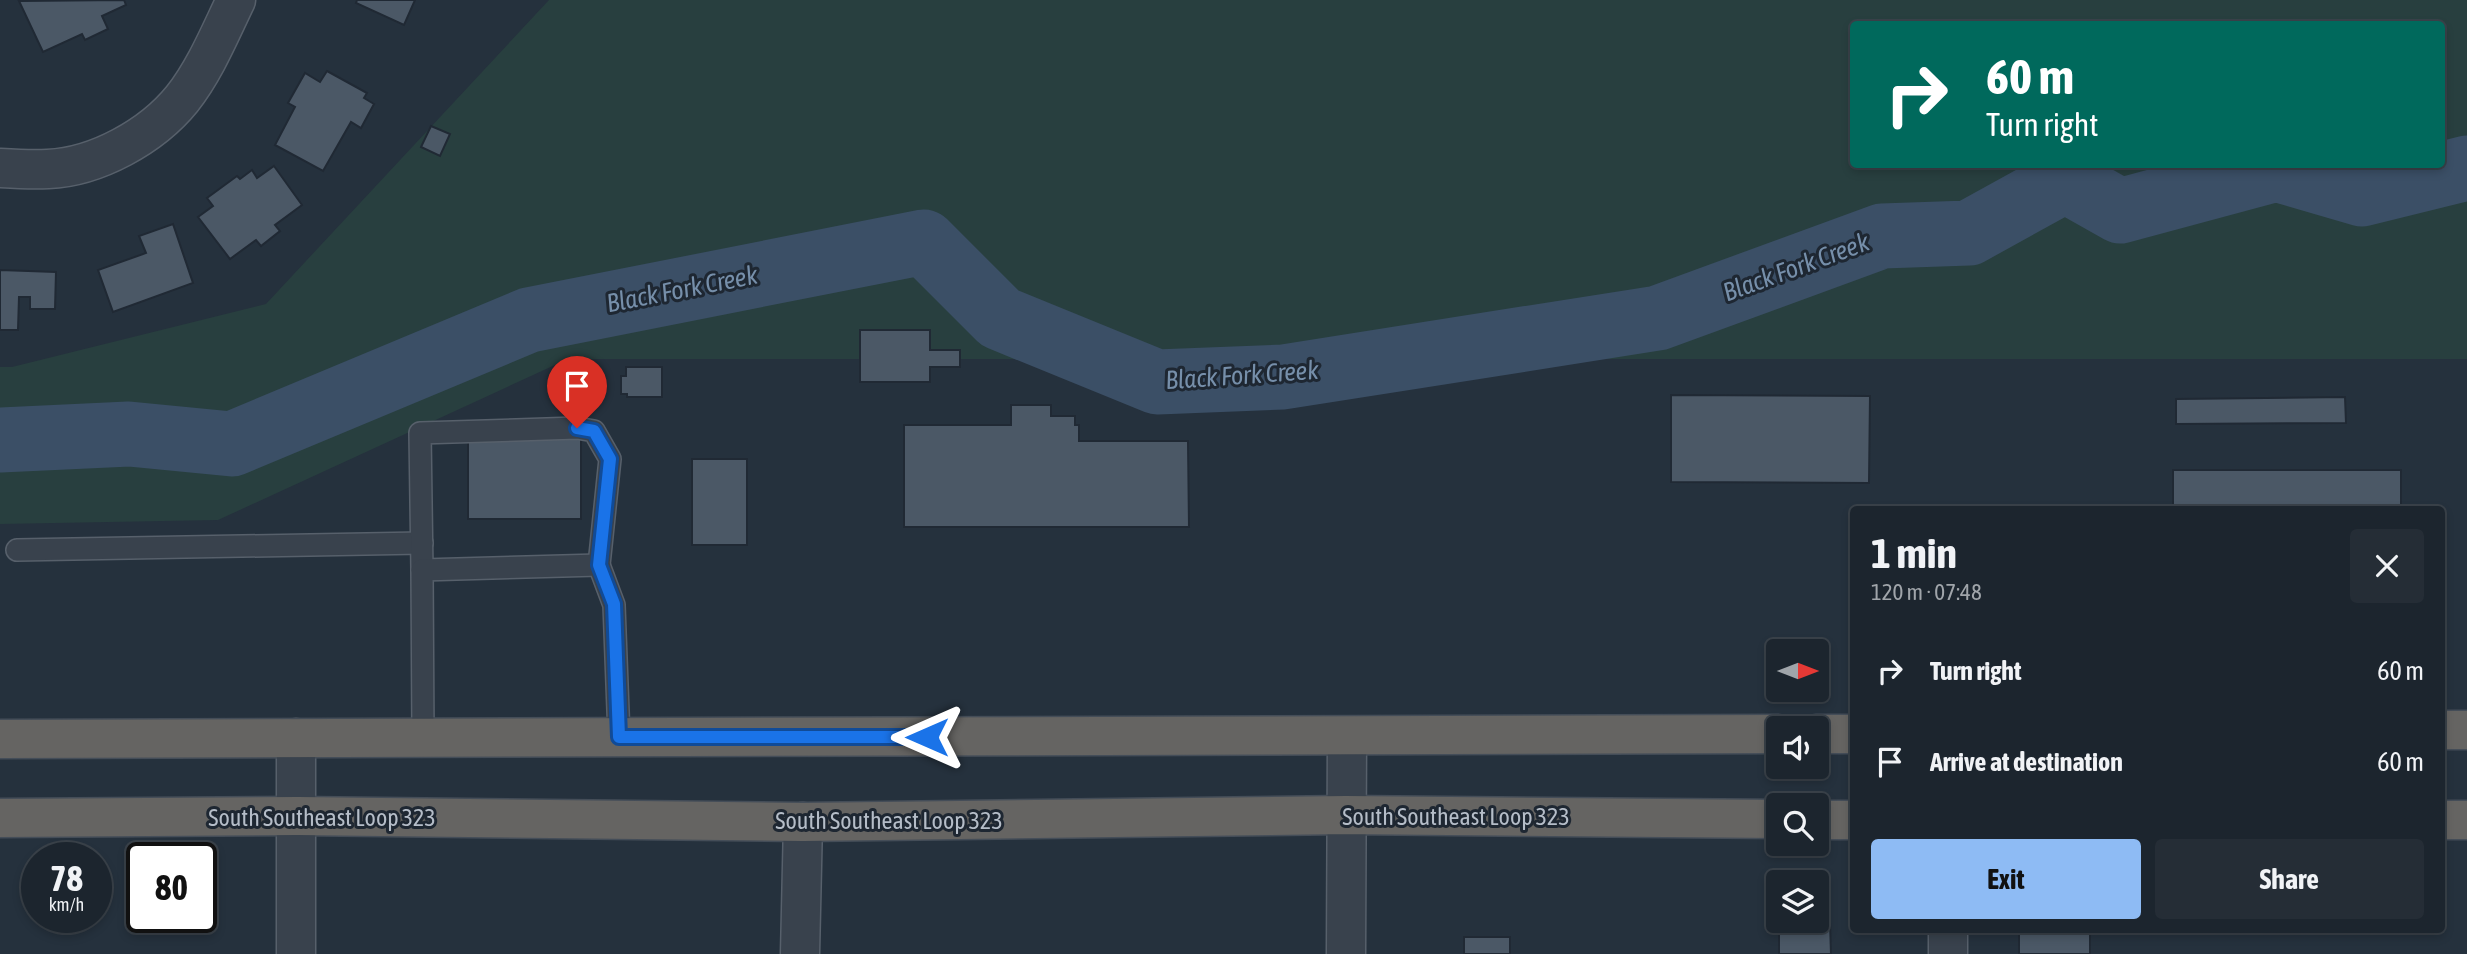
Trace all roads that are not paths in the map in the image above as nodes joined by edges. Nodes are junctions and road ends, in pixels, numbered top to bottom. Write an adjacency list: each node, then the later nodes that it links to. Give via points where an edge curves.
1 (236, 0): 2 (street, via 182,99 144,134 100,158 63,167)
2 (0, 169)
3 (422, 542): 4 (lane); 5 (lane, via 420,433 577,428 594,431 610,459); 6 (lane)
4 (17, 550)
5 (599, 565): 6 (lane); 13 (lane, via 614,604)
6 (422, 570): 15 (lane)
7 (2445, 730): 8 (highway)
8 (2467, 730)
9 (1766, 734): 12 (highway)
10 (1829, 734): 11 (highway)
11 (1850, 734)
12 (1347, 736): 13 (highway); 17 (street)
13 (619, 737): 15 (highway)
14 (296, 738): 15 (highway); 16 (highway); 18 (street)
15 (423, 738)
16 (0, 739)
17 (1346, 815): 20 (highway, South Southeast Loop 323); 25 (highway, South Southeast Loop 323); 29 (street)
18 (298, 816): 19 (highway, South Southeast Loop 323); 25 (highway, South Southeast Loop 323); 27 (street)
19 (0, 818)
20 (1766, 819)
21 (1829, 820): 22 (highway)
22 (1850, 820)
23 (2445, 820): 24 (highway)
24 (2467, 820)
25 (803, 821): 28 (street)
26 (1948, 933): 30 (street)
27 (296, 954)
28 (800, 954)
29 (1346, 954)
30 (1948, 954)

